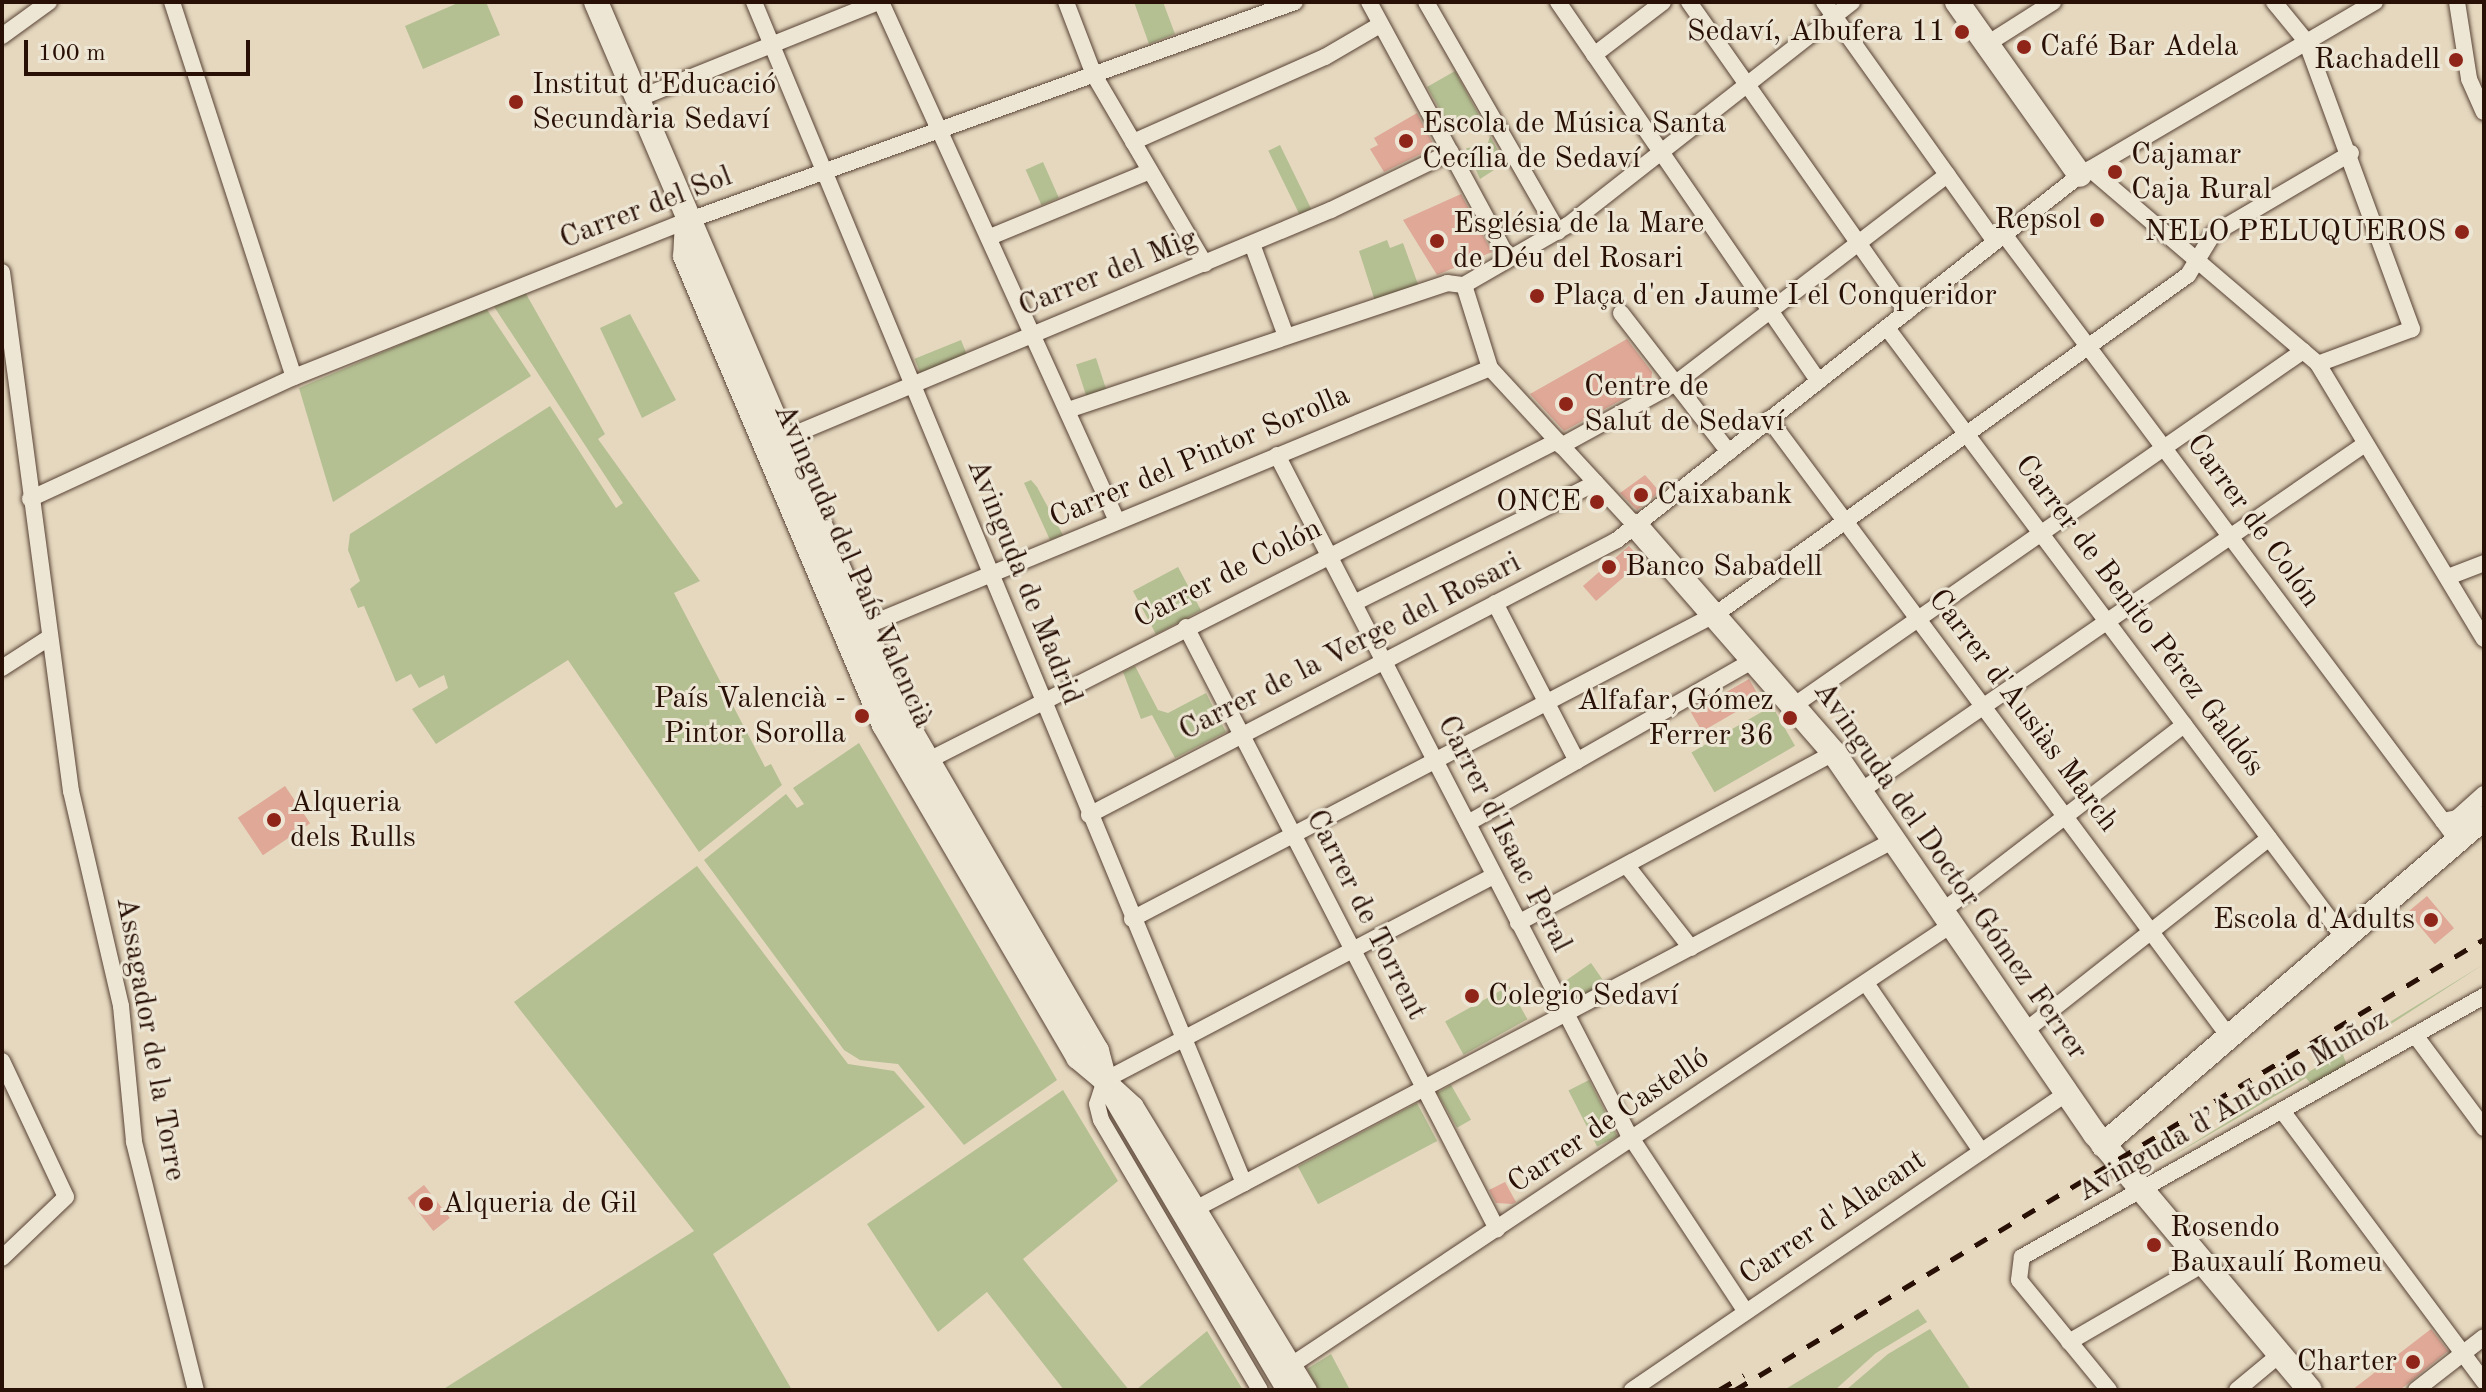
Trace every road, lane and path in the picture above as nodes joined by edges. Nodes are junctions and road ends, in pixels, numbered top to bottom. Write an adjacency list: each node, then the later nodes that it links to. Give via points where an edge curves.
1 (49, 2): 21 (street)
2 (172, 2): 60 (street)
3 (754, 2): 23 (street, Avinguda de Madrid)
4 (880, 2): 23 (street); 30 (street)
5 (1066, 2): 26 (street)
6 (1369, 2): 20 (street)
7 (1426, 2): 40 (street)
8 (1558, 2): 25 (street)
9 (1663, 2): 25 (street)
10 (1689, 2): 27 (street)
11 (1852, 2): 19 (street)
12 (1957, 2): 24 (street)
13 (2053, 2): 24 (street)
14 (2274, 2): 22 (street)
15 (2375, 2): 22 (street)
16 (2457, 2): 29 (street, via 2466,68)
17 (597, 3): 28 (street, Avinguda del País Valencià)
18 (1283, 5): 26 (street, Carrer del Sol)
19 (1829, 9): 27 (street); 38 (street, Carrer de Colón)
20 (1378, 26): 31 (street, via 1325,57); 33 (street)
21 (2, 36)
22 (2306, 41): 34 (street); 37 (street)
23 (771, 44): 28 (street); 36 (street, Avinguda de Madrid)
24 (1984, 46): 37 (street)
25 (1594, 55): 32 (street)
26 (1094, 75): 30 (street, Carrer del Sol); 31 (street)
27 (1747, 84): 32 (street); 43 (street)
28 (637, 99): 39 (street, Avinguda del País Valencià)
29 (2484, 112)
30 (941, 130): 36 (street, Carrer del Sol); 42 (street)
31 (1133, 142): 35 (street)
32 (1660, 151): 40 (street); 50 (street)
33 (1451, 152): 44 (street, Carrer del Mig); 45 (street)
34 (2351, 153): 46 (street, via 2213,234); 58 (street, via 2412,329)
35 (1150, 171): 42 (street); 47 (street)
36 (823, 172): 39 (street, Carrer del Sol); 63 (street, Avinguda de Madrid)
37 (2085, 172): 41 (street, Carrer de la Verge del Rosari); 46 (street)
38 (1947, 175): 41 (street, Carrer de Colón); 43 (street, Carrer de Colón)
39 (687, 221): 60 (street, Carrer del Sol); 67 (street, Avinguda del País Valencià); 90 (street, Avinguda del País Valencià, via 685,256)
40 (1558, 232): 45 (street)
41 (1999, 236): 51 (street, Carrer de la Verge del Rosari); 56 (street, Carrer de Colón)
42 (990, 237): 54 (street)
43 (1858, 243): 50 (street, Carrer de Colón); 51 (street)
44 (1252, 244): 47 (street, Carrer del Mig); 55 (street)
45 (1508, 258): 49 (street)
46 (2196, 263): 56 (street, via 2188,275); 57 (street)
47 (1205, 264): 54 (street, Carrer del Mig)
48 (2, 272): 74 (street, Assagador de la Torre)
49 (1464, 285): 55 (street, via 1447,283); 59 (street)
50 (1769, 310): 61 (street); 62 (street, Carrer de Colón)
51 (1907, 312): 53 (street, Carrer de la Verge del Rosari)
52 (1621, 313): 62 (street)
53 (1887, 328): 61 (street, Carrer de la Verge del Rosari); 66 (street, Carrer de Benito Pérez Galdós)
54 (1035, 335): 63 (street, Carrer del Mig); 64 (street)
55 (1286, 336): 64 (street)
56 (2088, 343): 66 (street); 70 (street, Carrer de Colón)
57 (2303, 351): 58 (street); 70 (street)
58 (2318, 364): 69 (street)
59 (1490, 368): 68 (street, Avinguda del Doctor Gómez Ferrer); 72 (street, Carrer del Pintor Sorolla)
60 (294, 377): 74 (street, Carrer del Sol)
61 (1818, 381): 65 (street, Carrer de la Verge del Rosari)
62 (1676, 383): 68 (street, Carrer de Colón); 71 (street)
63 (913, 387): 67 (street, Carrer del Mig); 82 (street, Avinguda de Madrid)
64 (1068, 410): 75 (street)
65 (1769, 419): 71 (street, Carrer de la Verge del Rosari); 76 (street, Carrer d'Ausiàs March)
66 (1968, 434): 76 (street); 78 (street, Carrer de Benito Pérez Galdós)
67 (783, 439): 90 (street, Avinguda del País Valencià)
68 (1559, 444): 73 (street, Avinguda del Doctor Gómez Ferrer); 80 (street, Carrer de Colón)
69 (2365, 444): 79 (street); 83 (street)
70 (2166, 449): 78 (street); 79 (street, Carrer de Colón)
71 (1729, 452): 77 (street, Carrer de la Verge del Rosari)
72 (1277, 455): 75 (street, Carrer del Pintor Sorolla); 80 (street, Carrer d'Isaac Peral)
73 (1596, 483): 77 (street, Avinguda del Doctor Gómez Ferrer); 84 (street)
74 (30, 499): 91 (street, Assagador de la Torre)
75 (1117, 521): 82 (street, Carrer del Pintor Sorolla)
76 (1847, 523): 86 (street); 87 (street, Carrer d'Ausiàs March)
77 (1636, 526): 85 (street, Carrer de la Verge del Rosari); 86 (street, Avinguda del Doctor Gómez Ferrer)
78 (2042, 533): 87 (street); 88 (street, Carrer de Benito Pérez Galdós)
79 (2229, 538): 88 (street); 112 (street, Carrer de Colón)
80 (1328, 553): 84 (street, Carrer d'Isaac Peral); 89 (street, Carrer de Colón)
81 (2484, 563): 83 (street)
82 (991, 575): 90 (street, Carrer del Pintor Sorolla); 96 (street, Avinguda de Madrid)
83 (2448, 577): 92 (street)
84 (1354, 603): 94 (street, Carrer d'Isaac Peral)
85 (1495, 603): 94 (street, Carrer de la Verge del Rosari); 97 (street)
86 (1716, 614): 93 (street, Avinguda del Doctor Gómez Ferrer); 97 (street)
87 (1922, 619): 98 (street); 99 (street, Carrer d'Ausiàs March)
88 (2108, 622): 99 (street); 100 (street, Carrer de Benito Pérez Galdós)
89 (1186, 627): 96 (street, Carrer de Colón); 101 (street, Carrer de Torrent)
90 (852, 632): 103 (street, Avinguda del País Valencià); 105 (street, Avinguda del País Valencià)
91 (47, 639): 95 (street); 156 (street, Assagador de la Torre, via 71,791 121,1006 134,1142)
92 (2484, 639)
93 (1756, 659): 98 (street, Avinguda del Doctor Gómez Ferrer); 106 (street)
94 (1384, 660): 101 (street, Carrer de la Verge del Rosari); 104 (street, Carrer d'Isaac Peral)
95 (2, 668)
96 (1043, 702): 105 (street, Carrer de Colón); 109 (street, Avinguda de Madrid)
97 (1546, 702): 104 (street); 106 (street)
98 (1796, 704): 102 (street, Avinguda del Doctor Gómez Ferrer)
99 (1986, 705): 107 (street); 110 (street, Carrer d'Ausiàs March)
100 (2184, 725): 110 (street, Carrer de Castelló); 115 (street, Carrer de Benito Pérez Galdós)
101 (1241, 734): 109 (street, Carrer de la Verge del Rosari); 114 (street, Carrer de Torrent)
102 (1834, 753): 107 (street, Avinguda del Doctor Gómez Ferrer); 118 (street)
103 (902, 757): 105 (street); 135 (street, Avinguda del País Valencià, via 1078,1057)
104 (1435, 760): 113 (street, Carrer d'Isaac Peral); 114 (street)
105 (927, 761): 135 (street, Avinguda del País Valencià, via 1097,1051)
106 (1577, 761): 113 (street)
107 (1862, 790): 116 (street, Avinguda del Doctor Gómez Ferrer)
108 (2484, 794): 112 (street, via 2457,818)
109 (1089, 815): 121 (street, Avinguda de Madrid)
110 (2067, 817): 120 (street, Carrer de Castelló); 123 (street, Carrer d'Ausiàs March)
111 (2484, 818): 117 (street)
112 (2443, 821): 117 (street, Carrer de Colón)
113 (1468, 823): 119 (street, Carrer d'Isaac Peral)
114 (1292, 835): 121 (street); 126 (street, Carrer de Torrent)
115 (2269, 838): 123 (street); 124 (street, Carrer de Benito Pérez Galdós)
116 (1896, 839): 120 (street, Avinguda del Doctor Gómez Ferrer); 125 (street)
117 (2458, 841): 124 (street)
118 (1627, 866): 122 (street); 125 (street)
119 (1494, 876): 122 (street, Carrer d'Isaac Peral); 126 (street)
120 (1950, 916): 127 (street, Carrer de Castelló); 130 (street, Avinguda del Doctor Gómez Ferrer)
121 (1132, 919): 133 (street, Avinguda de Madrid)
122 (1518, 923): 129 (street, Carrer d'Isaac Peral)
123 (2151, 930): 130 (street); 132 (street, Carrer d'Ausiàs March)
124 (2344, 938): 132 (street)
125 (1691, 948): 129 (street)
126 (1353, 950): 133 (street); 136 (street, Carrer de Torrent)
127 (1866, 983): 140 (street, Carrer de Castelló); 142 (street)
128 (2484, 996): 131 (street, Avinguda d’Antonio Muñoz)
129 (1566, 1015): 136 (street); 140 (street, Carrer d'Isaac Peral)
130 (2025, 1031): 137 (street, Avinguda del Doctor Gómez Ferrer)
131 (2415, 1035): 138 (street, Avinguda d’Antonio Muñoz); 139 (street)
132 (2230, 1038): 141 (street)
133 (1183, 1039): 135 (street); 143 (street, Avinguda de Madrid)
134 (2, 1061): 147 (street, via 66,1197)
135 (1105, 1080): 145 (street, Avinguda del País Valencià, via 1135,1105); 157 (street, Avinguda del País Valencià, via 1097,1104 1101,1120); 158 (street)
136 (1424, 1089): 143 (street); 146 (street, Carrer de Torrent)
137 (2067, 1093): 141 (street, Avinguda del Doctor Gómez Ferrer); 142 (street, Carrer d'Alacant)
138 (2283, 1112): 144 (street, Avinguda d’Antonio Muñoz); 152 (street)
139 (2484, 1128)
140 (1632, 1140): 146 (street, Carrer de Castelló); 149 (street, Carrer d'Isaac Peral)
141 (2103, 1145): 144 (street, Avinguda del Doctor Gómez Ferrer)
142 (1981, 1151): 149 (street, Carrer d'Alacant)
143 (1244, 1183): 145 (street)
144 (2140, 1192): 148 (street, Avinguda del Doctor Gómez Ferrer); 151 (street, Avinguda d’Antonio Muñoz, via 2022,1257 2017,1271)
145 (1199, 1207): 154 (street, Avinguda del País Valencià)
146 (1497, 1229): 154 (street, Carrer de Castelló)
147 (2, 1258)
148 (2202, 1265): 151 (street); 153 (street, Avinguda del Doctor Gómez Ferrer)
149 (1746, 1312): 160 (street, Carrer d'Alacant)
150 (2484, 1337): 152 (street)
151 (2069, 1342): 161 (street)
152 (2463, 1353): 155 (street); 164 (street)
153 (2279, 1355): 162 (street); 163 (street, Avinguda del Doctor Gómez Ferrer)
154 (1293, 1364): 159 (street, Avinguda del País Valencià)
155 (2484, 1382)
156 (196, 1390)
157 (1260, 1390)
158 (1289, 1390)
159 (1309, 1390)
160 (1632, 1390)
161 (2109, 1390)
162 (2237, 1390)
163 (2310, 1390)
164 (2416, 1390)

